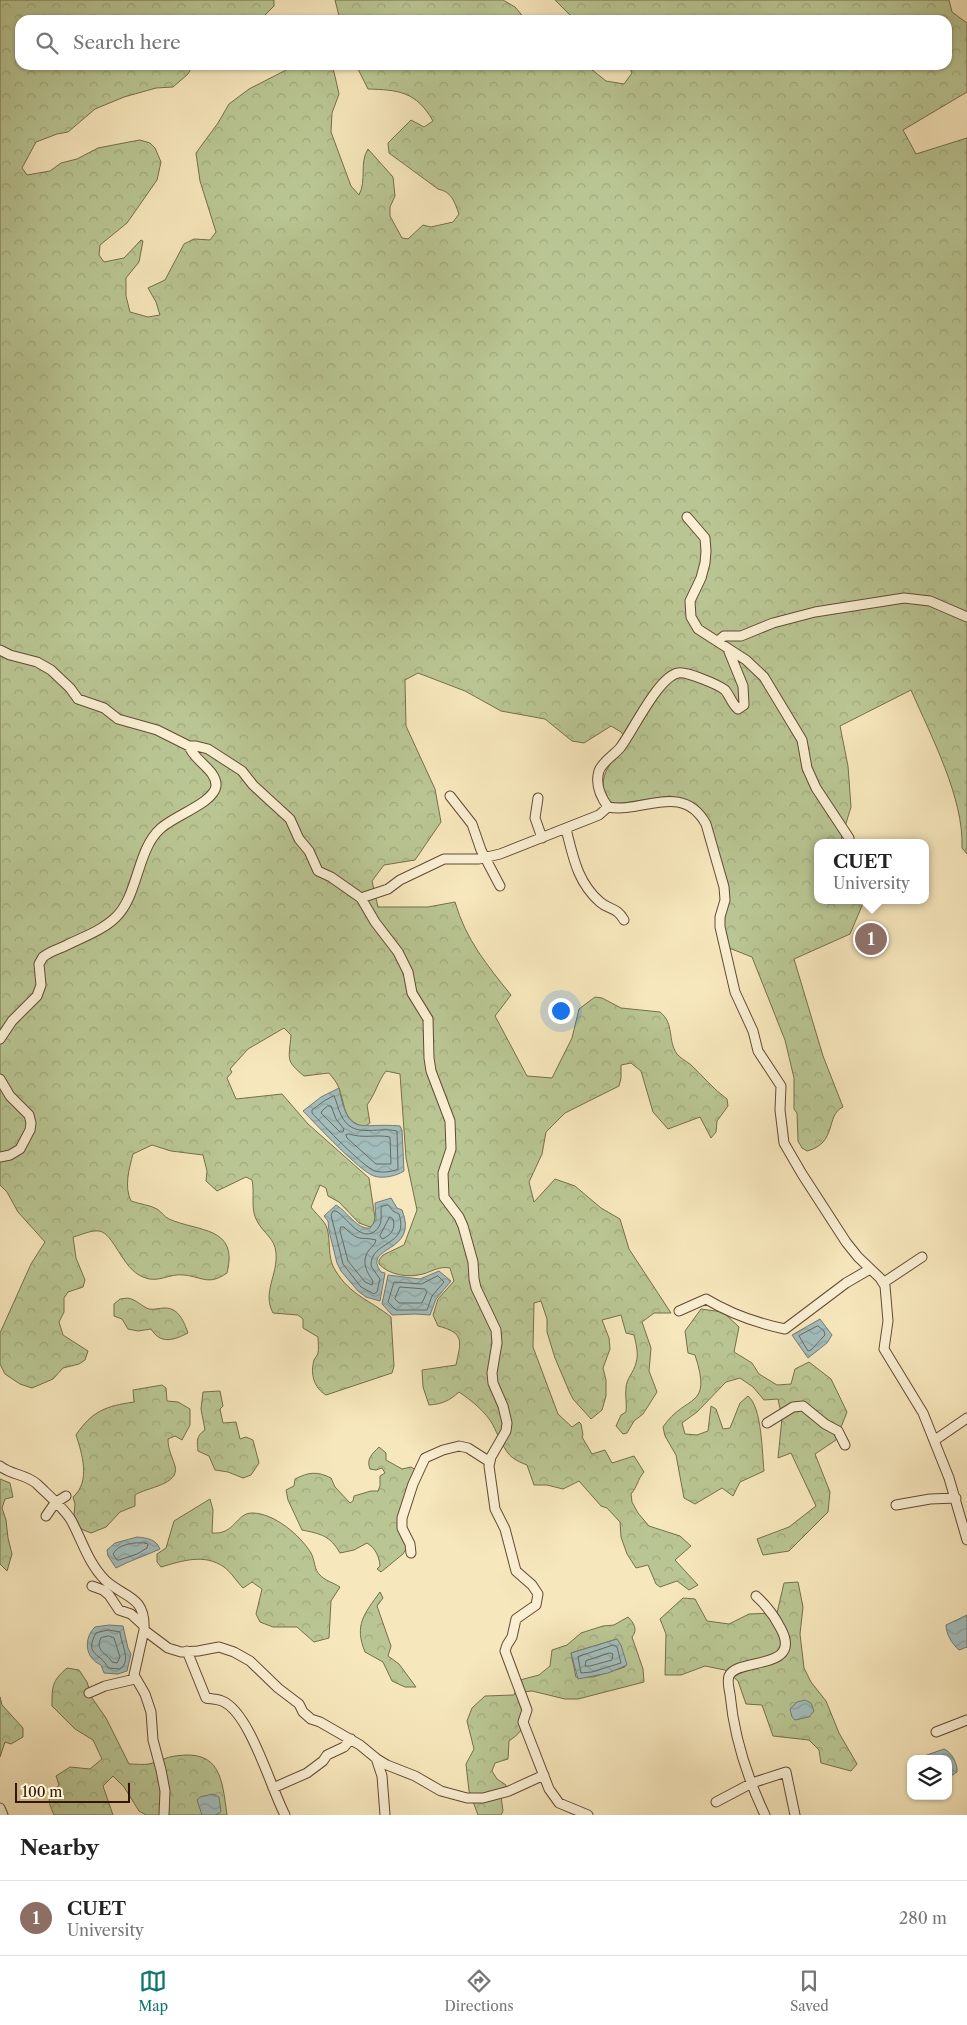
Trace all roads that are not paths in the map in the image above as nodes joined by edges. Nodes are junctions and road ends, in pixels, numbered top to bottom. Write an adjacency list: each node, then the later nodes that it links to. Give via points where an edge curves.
1 (687, 517): 3 (street, via 705,538 706,551 701,578 690,601 691,617 698,629)
2 (967, 617): 3 (street, via 930,601 904,598 815,612 741,636 724,636)
3 (718, 642): 4 (street)
4 (728, 649): 9 (street, via 743,686 744,705 738,709 726,691 694,676 678,672 670,677 599,771 598,792); 12 (street, via 764,677 781,703 802,740 807,768 816,788)
5 (0, 650): 6 (street, via 52,670 84,702 104,708 118,719 158,730)
6 (189, 746): 15 (street, via 208,749 242,771 290,818 318,871); 17 (street, via 215,780 212,796 159,829 119,915 43,957 39,964 41,985 37,996)
7 (450, 796): 13 (street, via 472,824)
8 (538, 798): 11 (street, via 536,818)
9 (608, 807): 10 (street, via 599,815); 21 (street, via 626,808 667,800 679,802 701,815 724,887 720,927 735,992 753,1030 758,1051 781,1086 784,1143 846,1242)
10 (566, 829): 11 (street); 16 (street, via 582,882 601,903 620,913)
11 (542, 838): 13 (street)
12 (849, 838)
13 (486, 857): 14 (street); 15 (street, via 444,859 388,889)
14 (500, 886)
15 (361, 898): 28 (street, via 398,952 408,972 412,993 428,1019 431,1071 450,1120 451,1149 443,1173 444,1197 459,1217 473,1262 476,1288 496,1330 493,1383 507,1423 506,1432)
16 (624, 920)
17 (0, 1038)
18 (0, 1079): 19 (street, via 30,1118 30,1130 24,1144 15,1153)
19 (0, 1157)
20 (922, 1257): 22 (street)
21 (870, 1269): 22 (street); 23 (street, via 846,1283 785,1330 729,1313 706,1299)
22 (883, 1283): 26 (street, via 888,1320 884,1350 923,1413)
23 (679, 1311)
24 (967, 1418): 26 (street)
25 (767, 1423): 27 (street, via 793,1407 803,1406 838,1431)
26 (935, 1440): 31 (street)
27 (845, 1445)
28 (490, 1462): 36 (street, via 459,1446 425,1458 401,1524); 47 (street, via 496,1514 505,1528 516,1571 538,1594 536,1605 516,1619 505,1651 527,1710 523,1722)
29 (0, 1466): 32 (street, via 28,1477)
30 (66, 1496): 32 (street)
31 (956, 1498): 33 (street); 35 (street)
32 (55, 1503): 34 (street); 39 (street, via 70,1520 96,1569 109,1583 135,1601 142,1614)
33 (896, 1505)
34 (46, 1516)
35 (967, 1540)
36 (411, 1553)
37 (92, 1586): 39 (street, via 103,1590 119,1610 131,1614)
38 (756, 1596): 48 (street, via 780,1626 785,1644 778,1656 735,1669 728,1678 736,1733)
39 (144, 1628): 40 (street, via 168,1648); 41 (street)
40 (187, 1651): 45 (street, via 219,1647 234,1652 250,1661 299,1704 311,1719); 49 (street, via 206,1698 223,1701 234,1710 252,1738)
41 (135, 1679): 42 (street); 53 (street, via 151,1712 153,1740 166,1792)
42 (89, 1693)
43 (967, 1720): 44 (street)
44 (936, 1732)
45 (351, 1739): 46 (street); 49 (street, via 306,1773)
46 (376, 1758): 47 (street, via 433,1787 468,1798 483,1798 509,1791); 55 (street, via 382,1776)
47 (544, 1775): 56 (street, via 559,1803)
48 (752, 1783): 50 (street); 57 (street); 58 (street, via 786,1772)
49 (273, 1788): 54 (street)
50 (716, 1802)
51 (0, 1808): 52 (street)
52 (3, 1815)
53 (164, 1815)
54 (285, 1815)
55 (384, 1815)
56 (588, 1815)
57 (765, 1815)
58 (795, 1815)

